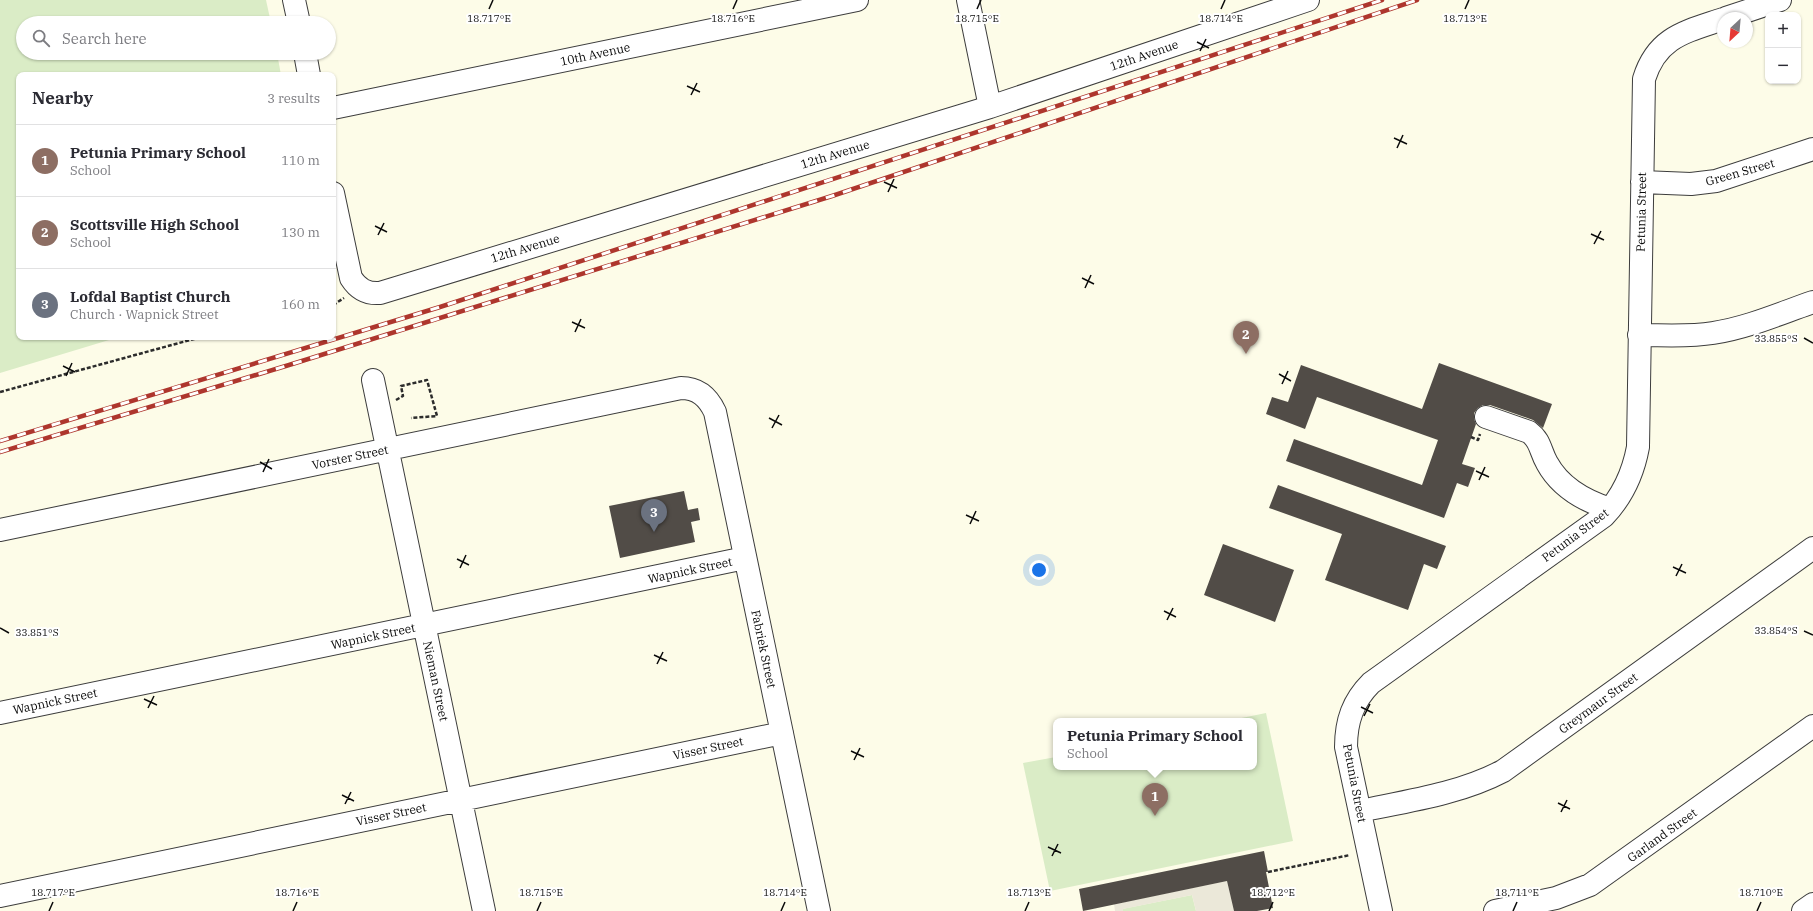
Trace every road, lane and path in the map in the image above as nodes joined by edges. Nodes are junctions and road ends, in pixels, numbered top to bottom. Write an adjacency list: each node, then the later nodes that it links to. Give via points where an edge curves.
1 (294, 0): 7 (street)
2 (857, 0): 11 (street, 10th Avenue)
3 (968, 0): 12 (street)
4 (1306, 0): 12 (street, 12th Avenue)
5 (1780, 0): 6 (street)
6 (1744, 12)
7 (297, 16)
8 (1717, 21): 14 (street, Petunia Street, via 1680,33 1669,40 1651,60 1644,79)
9 (306, 60): 10 (street)
10 (308, 72)
11 (336, 107)
12 (990, 107): 15 (street, 12th Avenue, via 380,293 373,293 355,284 349,271)
13 (1813, 149): 14 (street, Green Street, via 1716,181 1692,184)
14 (1642, 182): 17 (street, Petunia Street)
15 (336, 208)
16 (1813, 302): 17 (street, via 1714,333)
17 (1639, 335): 26 (street, Petunia Street, via 1636,460 1627,484)
18 (190, 340): 20 (path)
19 (373, 380): 22 (street, Nieman Street)
20 (0, 392)
21 (700, 392): 25 (street, Vorster Street, via 681,388); 29 (street, Fabriek Street, via 715,412)
22 (379, 407): 24 (path, via 403,396 401,386 427,380 437,416); 25 (street, Nieman Street)
23 (1486, 417): 26 (street, via 1529,432 1539,442 1545,461 1555,475 1580,497)
24 (411, 418)
25 (387, 449): 27 (street, Vorster Street); 30 (street, Nieman Street)
26 (1610, 509): 35 (street, Petunia Street, via 1604,516 1392,658 1363,691 1348,721 1346,747)
27 (0, 530)
28 (1813, 548): 35 (street, Greymaur Street, via 1503,771 1460,789)
29 (745, 558): 30 (street, Wapnick Street); 33 (street, Fabriek Street)
30 (424, 625): 31 (street, Wapnick Street); 34 (street, Nieman Street)
31 (0, 713)
32 (1813, 726): 43 (street, Garland Street, via 1594,882 1556,898)
33 (782, 733): 34 (street, Visser Street); 40 (street, Fabriek Street)
34 (461, 800): 38 (street, Visser Street); 41 (street, Nieman Street)
35 (1360, 811): 36 (street, Petunia Street)
36 (1368, 851): 37 (path); 42 (street, Petunia Street)
37 (1268, 872)
38 (0, 896)
39 (1813, 904): 44 (street)
40 (814, 910)
41 (484, 911)
42 (1381, 911)
43 (1495, 911)
44 (1803, 911)

